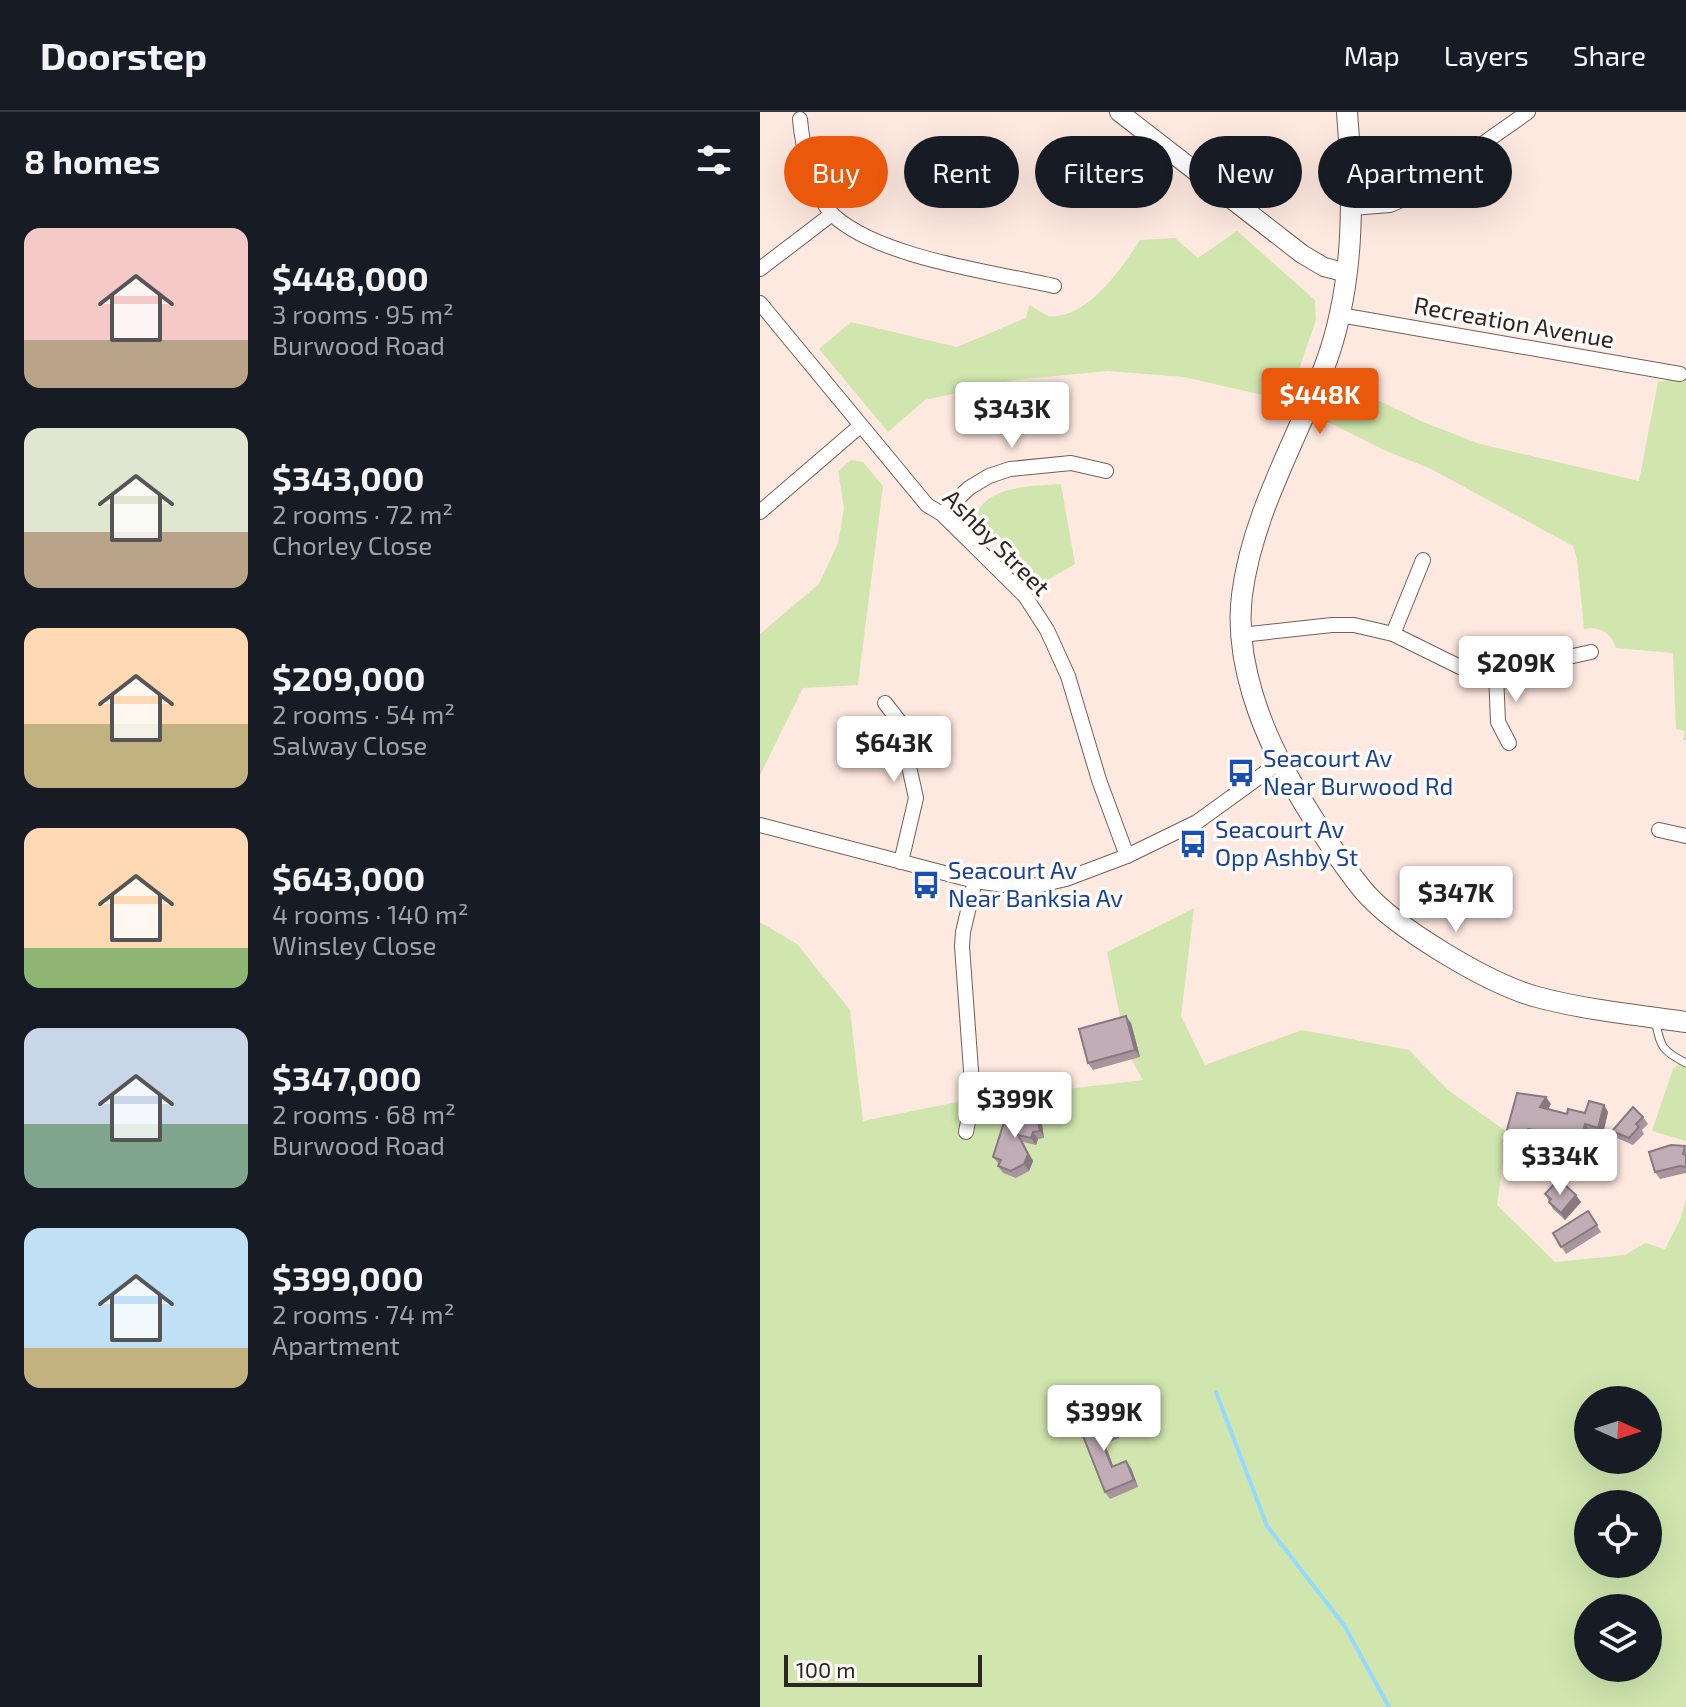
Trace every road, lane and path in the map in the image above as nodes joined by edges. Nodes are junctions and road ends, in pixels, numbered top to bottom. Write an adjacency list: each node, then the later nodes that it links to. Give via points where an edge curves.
1 (1119, 112): 10 (street, via 1302,254)
2 (1347, 112): 5 (main road)
3 (1528, 112): 6 (street)
4 (800, 119): 8 (street, via 810,173)
5 (1348, 136)
6 (1494, 136)
7 (1352, 208): 10 (main road)
8 (832, 214): 9 (street); 11 (street, via 906,253)
9 (760, 269)
10 (1347, 273): 13 (main road)
11 (1054, 286)
12 (760, 303): 15 (street, Ashby Street)
13 (1340, 315): 14 (street, Recreation Avenue); 21 (main road, via 1253,547 1242,595)
14 (1680, 374)
15 (860, 426): 17 (street); 18 (street, Ashby Street, via 927,505)
16 (1106, 471): 18 (street, via 1071,463 1010,469 969,488)
17 (760, 512)
18 (942, 514): 30 (street, Ashby Street, via 1025,596 1047,630 1068,676)
19 (1423, 560): 20 (street)
20 (1393, 634): 21 (street, via 1332,625); 23 (street, via 1460,667)
21 (1241, 635): 26 (main road, via 1262,721)
22 (1591, 652): 23 (street)
23 (1496, 673): 25 (street, via 1498,722)
24 (885, 703): 31 (street, via 899,721 916,798)
25 (1509, 743)
26 (1280, 762): 30 (street, via 1197,822); 33 (main road, via 1365,893 1447,954 1534,996)
27 (760, 825): 31 (street)
28 (1659, 830): 29 (street)
29 (1686, 836)
30 (1127, 856): 32 (street, via 1040,885)
31 (901, 862): 32 (street)
32 (975, 881): 36 (street, via 963,932 973,1098)
33 (1654, 1017): 34 (main road); 35 (lane, via 1661,1046)
34 (1686, 1022)
35 (1686, 1063)
36 (966, 1132)

